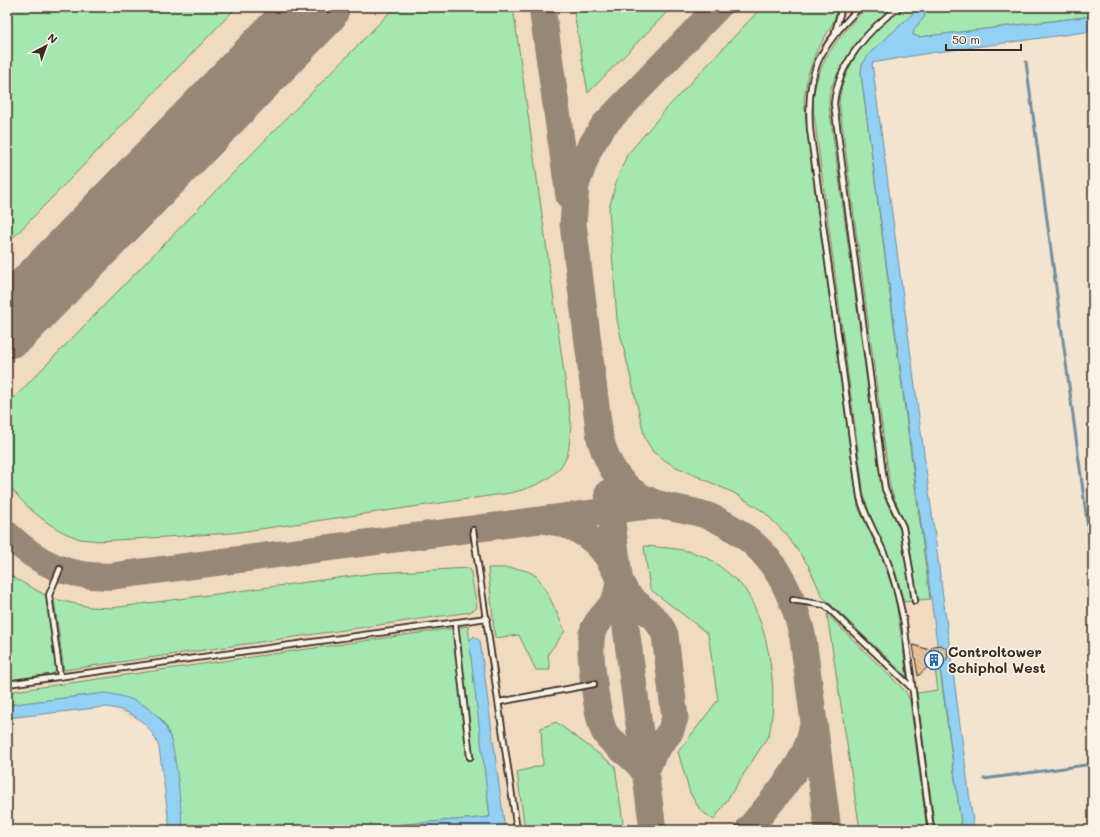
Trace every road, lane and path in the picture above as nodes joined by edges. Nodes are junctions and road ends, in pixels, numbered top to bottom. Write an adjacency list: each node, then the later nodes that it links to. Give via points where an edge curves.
1 (842, 7): 4 (lane)
2 (860, 7): 4 (lane)
3 (900, 7): 8 (lane, via 887,15 857,49 839,79 834,104 885,489 903,527)
4 (834, 33): 14 (lane, via 814,71 810,86 810,130 860,497 899,595)
5 (473, 530): 9 (lane)
6 (60, 569): 11 (lane, via 49,595)
7 (793, 600): 14 (lane, via 825,605)
8 (915, 601)
9 (487, 618): 10 (lane); 15 (lane)
10 (455, 623): 11 (lane); 16 (lane)
11 (60, 676): 12 (lane)
12 (7, 684)
13 (594, 684): 15 (lane)
14 (912, 688): 18 (lane)
15 (499, 702): 17 (lane)
16 (470, 757)
17 (517, 830)
18 (931, 830)

